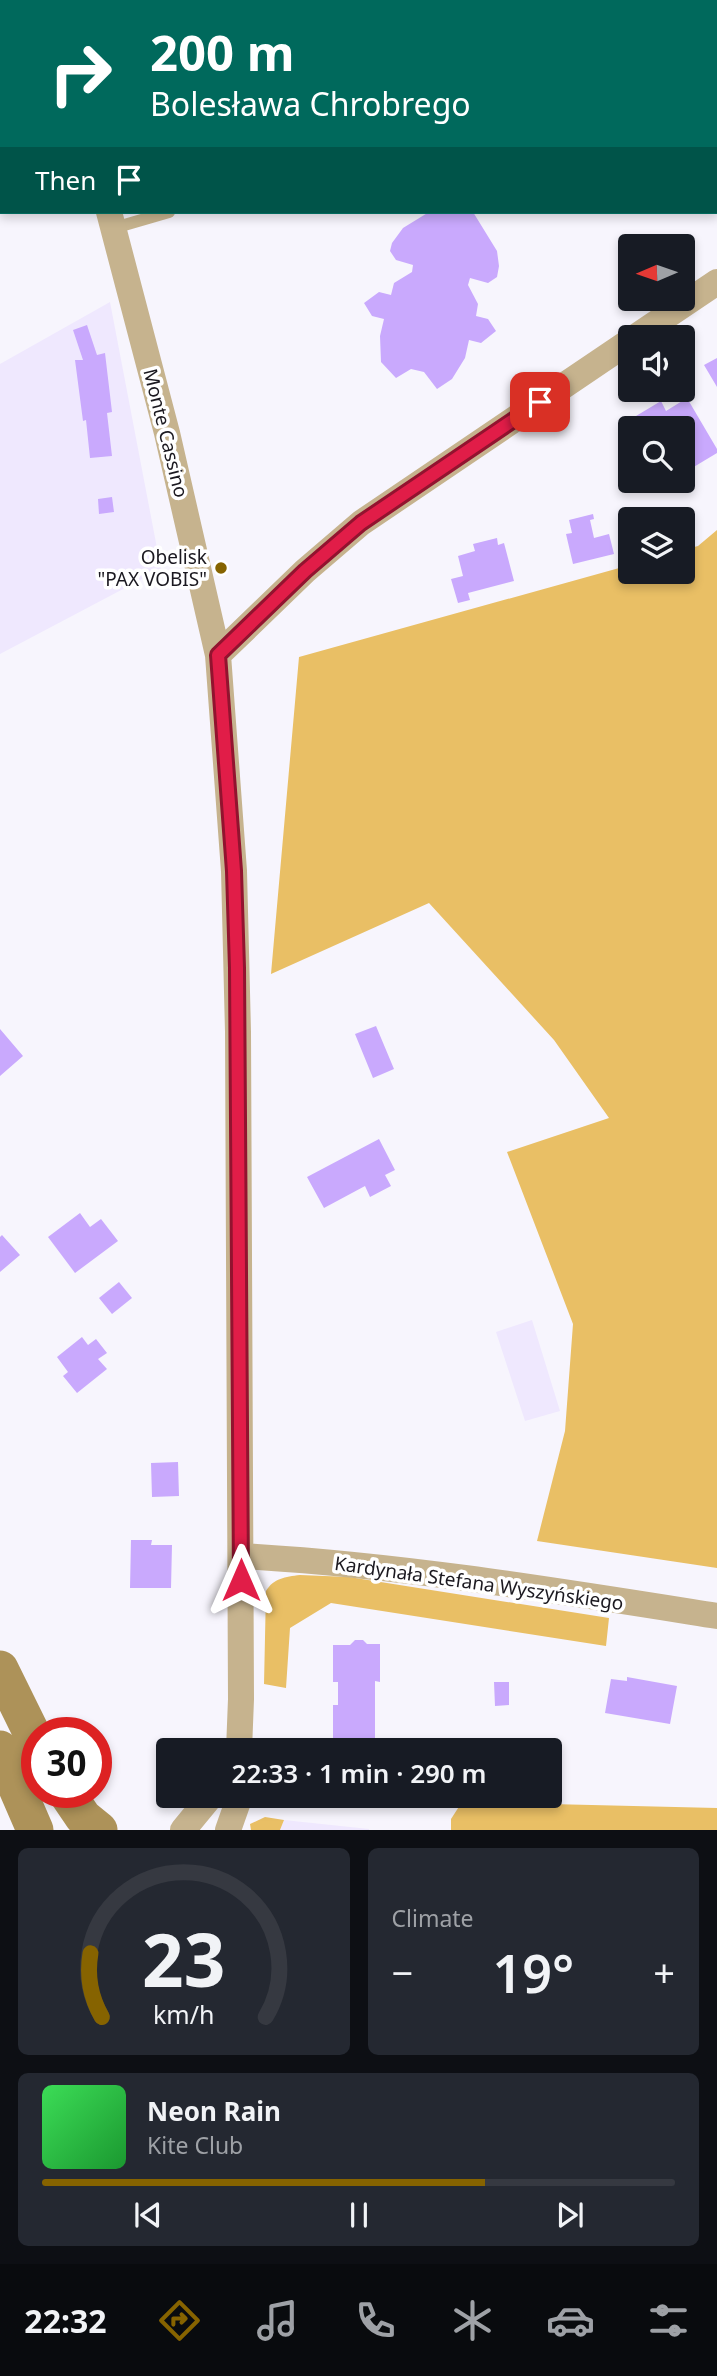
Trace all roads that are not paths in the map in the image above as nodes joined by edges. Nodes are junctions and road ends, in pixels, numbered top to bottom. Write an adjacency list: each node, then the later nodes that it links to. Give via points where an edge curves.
1 (154, 214): 2 (lane)
2 (111, 220): 6 (street, Monte Cassino, via 167,433)
3 (717, 282): 4 (street)
4 (653, 325)
5 (618, 349): 6 (street, via 361,523)
6 (218, 655): 7 (street, Monte Cassino, via 236,947)
7 (241, 1556): 8 (street, Kardynała Stefana Wyszyńskiego, via 508,1583); 11 (street, Monte Cassino)
8 (717, 1616)
9 (0, 1669): 10 (main road)
10 (24, 1717)
11 (239, 1738)
12 (0, 1749): 16 (main road)
13 (77, 1808): 17 (main road)
14 (201, 1808): 18 (street)
15 (235, 1808): 19 (street)
16 (24, 1816)
17 (99, 1830)
18 (183, 1830)
19 (228, 1830)

